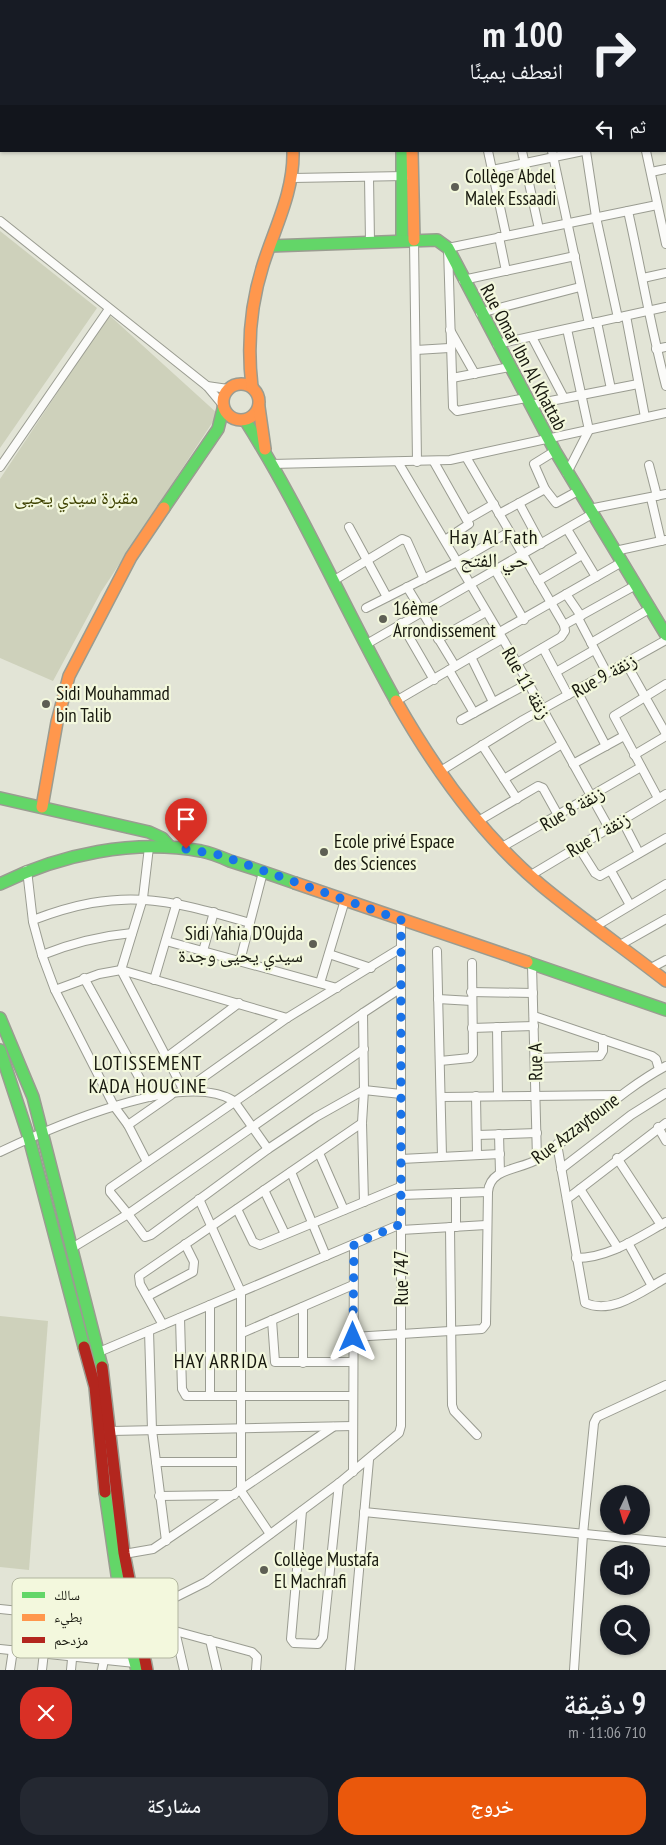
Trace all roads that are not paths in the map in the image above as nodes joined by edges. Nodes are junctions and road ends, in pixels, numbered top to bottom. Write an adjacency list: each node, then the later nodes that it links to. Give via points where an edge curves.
1 (293, 152): 16 (main road)
2 (402, 152): 14 (main road)
3 (412, 152): 14 (main road)
4 (488, 152): 12 (street)
5 (522, 152): 10 (street)
6 (573, 152): 9 (street)
7 (584, 152): 19 (street)
8 (646, 152): 13 (street)
9 (552, 154): 10 (street); 21 (street)
10 (524, 163): 12 (street); 22 (street)
11 (666, 169): 13 (street)
12 (492, 170): 23 (street)
13 (651, 172): 17 (street)
14 (407, 176): 15 (street); 24 (main road); 25 (main road)
15 (369, 177): 16 (street); 26 (street)
16 (293, 178): 28 (main road)
17 (657, 206): 18 (street); 27 (street)
18 (628, 211): 19 (street); 33 (street)
19 (596, 218): 21 (street); 41 (street)
20 (0, 221): 37 (street)
21 (568, 223): 22 (street); 30 (street)
22 (539, 229): 23 (street)
23 (503, 236): 29 (street); 31 (street)
24 (402, 240): 25 (main road); 26 (main road)
25 (414, 240): 29 (main road, via 440,241); 50 (street)
26 (370, 242): 28 (main road)
27 (666, 242)
28 (270, 246): 51 (main road, via 254,297)
29 (448, 248): 34 (main road, Rue Omar Ibn Al Khattab); 43 (street)
30 (575, 256): 31 (street); 35 (street)
31 (506, 271): 34 (street)
32 (666, 273): 33 (street)
33 (643, 278): 38 (street)
34 (463, 280): 39 (main road, Rue Omar Ibn Al Khattab)
35 (580, 287): 39 (street); 42 (street)
36 (666, 307): 38 (street)
37 (108, 309): 57 (street); 81 (street)
38 (650, 310): 40 (street); 49 (street)
39 (480, 313): 46 (main road, Rue Omar Ibn Al Khattab)
40 (626, 316): 41 (street); 56 (street)
41 (618, 318): 42 (street)
42 (593, 323): 44 (street); 61 (street)
43 (449, 328): 48 (street); 54 (street)
44 (567, 329): 45 (street); 62 (street)
45 (532, 337): 46 (street); 63 (street)
46 (497, 344): 52 (main road, Rue Omar Ibn Al Khattab)
47 (666, 347): 49 (street)
48 (449, 348): 50 (street); 55 (street)
49 (656, 349): 53 (street)
50 (416, 350): 77 (street)
51 (247, 355): 58 (main road); 60 (main road)
52 (510, 367): 54 (street); 64 (main road, Rue Omar Ibn Al Khattab)
53 (664, 372): 59 (street)
54 (475, 374): 55 (street)
55 (452, 378): 64 (street, via 453,407 456,410)
56 (638, 384): 61 (street); 68 (street)
57 (207, 386): 58 (street); 65 (street)
58 (233, 386): 60 (main road); 65 (main road, via 224,394)
59 (666, 386)
60 (252, 387): 66 (main road, via 259,397)
61 (611, 389): 62 (street)
62 (580, 395): 63 (street); 71 (street)
63 (564, 398): 64 (street)
64 (528, 402): 72 (main road, Rue Omar Ibn Al Khattab)
65 (223, 406): 69 (main road, via 229,416); 70 (main road)
66 (259, 407): 69 (main road, via 254,415); 74 (main road)
67 (666, 413): 68 (street)
68 (645, 417): 71 (street)
69 (241, 420): 70 (main road); 74 (main road)
70 (218, 429): 162 (main road, via 131,558 69,676)
71 (588, 430): 72 (street); 82 (street)
72 (549, 439): 73 (main road, Rue Omar Ibn Al Khattab); 75 (street)
73 (555, 451): 82 (main road, Rue Omar Ibn Al Khattab); 83 (street, via 534,464)
74 (266, 453): 79 (main road)
75 (466, 457): 78 (street); 88 (street)
76 (398, 462): 77 (street); 79 (street); 95 (street, Rue 11 زنقة)
77 (417, 462): 78 (street)
78 (434, 462): 91 (street)
79 (271, 464): 107 (main road)
80 (649, 465): 86 (street)
81 (0, 467)
82 (567, 473): 84 (main road, Rue Omar Ibn Al Khattab)
83 (545, 489): 84 (street, via 556,503); 87 (street)
84 (578, 491): 89 (main road, Rue Omar Ibn Al Khattab)
85 (666, 494): 86 (street)
86 (654, 497): 89 (street); 96 (street)
87 (519, 503): 90 (street); 97 (street)
88 (494, 504): 90 (street); 91 (street)
89 (591, 511): 93 (street); 98 (main road, Rue Omar Ibn Al Khattab)
90 (499, 514): 94 (street)
91 (468, 519): 95 (street, via 468,526)
92 (349, 528): 101 (street)
93 (567, 529): 97 (street); 100 (street)
94 (509, 532): 99 (street); 102 (street)
95 (445, 540): 102 (street, Rue 11 زنقة)
96 (664, 540): 98 (street)
97 (541, 544): 99 (street)
98 (615, 551): 103 (main road, Rue Omar Ibn Al Khattab)
99 (522, 555): 104 (street); 108 (street)
100 (582, 555): 105 (street); 108 (street)
101 (367, 560): 106 (street, via 404,540); 107 (street); 113 (street)
102 (457, 562): 106 (street); 109 (street, Rue 11 زنقة)
103 (622, 562): 105 (street); 110 (main road, Rue Omar Ibn Al Khattab)
104 (495, 570): 109 (street); 120 (street)
105 (596, 577): 112 (street)
106 (424, 579): 111 (street)
107 (333, 581): 127 (main road)
108 (538, 581): 114 (street)
109 (470, 584): 117 (street); 118 (street, Rue 11 زنقة)
110 (636, 585): 116 (main road, Rue Omar Ibn Al Khattab); 119 (street)
111 (407, 586): 113 (street); 117 (street)
112 (566, 594): 114 (street); 119 (street)
113 (387, 597): 115 (street)
114 (552, 602): 120 (street); 122 (street)
115 (366, 608)
116 (657, 611): 123 (main road, Rue Omar Ibn Al Khattab); 128 (street)
117 (422, 612): 121 (street); 125 (street)
118 (486, 612): 124 (street, Rue 11 زنقة); 125 (street)
119 (579, 617): 122 (street); 128 (street)
120 (524, 620): 124 (street)
121 (402, 623): 127 (street); 136 (street)
122 (564, 625): 129 (street, via 564,635)
123 (666, 635)
124 (500, 636): 130 (street); 131 (street, Rue 11 زنقة)
125 (438, 638): 133 (street)
126 (666, 640): 132 (street, Rue 9 زنقة)
127 (365, 645): 142 (main road)
128 (593, 646): 134 (street); 135 (street)
129 (543, 648): 131 (street); 134 (street)
130 (471, 657): 133 (street); 143 (street)
131 (517, 663): 137 (street, Rue 11 زنقة)
132 (626, 663): 135 (street, Rue 9 زنقة); 141 (street)
133 (452, 668): 136 (street); 145 (street)
134 (556, 672): 140 (street)
135 (607, 673): 139 (street, Rue 9 زنقة)
136 (434, 680): 142 (street)
137 (526, 684): 143 (street); 144 (street, Rue 11 زنقة)
138 (666, 684): 141 (street)
139 (577, 691): 140 (street, Rue 9 زنقة); 151 (street)
140 (568, 695): 144 (street, Rue 9 زنقة)
141 (644, 696): 147 (street); 148 (street, via 614,716)
142 (396, 701): 155 (main road)
143 (493, 702): 145 (street)
144 (542, 709): 149 (street, Rue 11 زنقة); 150 (street, Rue 9 زنقة)
145 (474, 714): 146 (street)
146 (461, 720)
147 (666, 735): 152 (street)
148 (624, 736): 151 (street); 152 (street)
149 (562, 744): 153 (street, Rue 11 زنقة); 156 (street)
150 (482, 745): 155 (street, Rue 9 زنقة); 156 (street)
151 (606, 746): 153 (street)
152 (634, 755): 154 (street)
153 (573, 764): 158 (street, Rue 11 زنقة)
154 (641, 767): 158 (street, Rue 8 زنقة); 161 (street)
155 (439, 772): 164 (main road)
156 (504, 779): 160 (street)
157 (666, 794): 161 (street, Rue 7 زنقة)
158 (591, 796): 163 (street, Rue 8 زنقة); 166 (street, Rue 11 زنقة)
159 (0, 798): 162 (main road)
160 (516, 798): 163 (street, via 540,786); 164 (street)
161 (658, 798): 165 (street, Rue 7 زنقة)
162 (42, 807): 170 (main road, via 149,832 162,838)
163 (558, 815): 171 (street, Rue 8 زنقة)
164 (480, 820): 171 (main road)
165 (622, 820): 166 (street, Rue 7 زنقة); 172 (street)
166 (609, 828): 168 (street, Rue 7 زنقة)
167 (666, 838): 172 (street)
168 (578, 846): 174 (street, via 595,873 600,876); 176 (street, Rue 7 زنقة)
169 (149, 847): 170 (main road); 173 (main road, via 94,851); 179 (street)
170 (170, 847): 175 (main road, via 220,855)
171 (502, 847): 176 (main road)
172 (640, 853): 174 (street)
173 (27, 870): 177 (main road); 185 (street)
174 (611, 871): 182 (street)
175 (263, 872): 180 (main road); 187 (street)
176 (531, 875): 188 (main road)
177 (0, 884)
178 (666, 884): 182 (street)
179 (143, 898): 181 (street); 185 (street, via 92,902); 189 (street)
180 (345, 900): 186 (main road); 195 (street)
181 (177, 902): 183 (street); 190 (street)
182 (630, 905): 188 (street)
183 (214, 912): 187 (street); 193 (street)
184 (666, 919): 191 (street)
185 (33, 920): 196 (street)
186 (401, 920): 192 (street, Rue 747); 200 (main road)
187 (250, 923): 198 (street)
188 (596, 926): 191 (main road)
189 (132, 933): 196 (street, via 102,935); 203 (street)
190 (166, 941): 193 (street); 205 (street)
191 (620, 945): 202 (main road)
192 (401, 948): 201 (street); 209 (street, Rue 747)
193 (203, 951): 198 (street)
194 (437, 951): 213 (street)
195 (329, 954): 201 (street); 207 (street)
196 (42, 955): 210 (street)
197 (666, 960): 202 (street)
198 (240, 961): 207 (street)
199 (472, 963): 211 (street)
200 (532, 965): 212 (street, Rue A); 216 (main road)
201 (371, 968): 208 (street)
202 (651, 968): 206 (main road)
203 (122, 970): 204 (street); 205 (street); 227 (street)
204 (84, 978): 210 (street); 240 (street)
205 (154, 980): 215 (street)
206 (666, 981)
207 (320, 983): 208 (street)
208 (337, 988): 220 (street)
209 (401, 988): 217 (street); 234 (street, Rue 747)
210 (55, 990): 243 (street)
211 (471, 992): 212 (street); 214 (street)
212 (533, 993): 218 (street, Rue A)
213 (438, 999): 214 (street); 229 (street)
214 (472, 1001): 223 (street)
215 (239, 1003): 220 (street); 227 (street)
216 (666, 1010)
217 (363, 1013): 225 (street); 242 (street)
218 (534, 1016): 221 (street, Rue A); 224 (street)
219 (0, 1018): 249 (main road, via 32,1098)
220 (287, 1018): 232 (street)
221 (534, 1026): 222 (street); 228 (street, Rue A)
222 (497, 1027): 223 (street); 238 (street)
223 (472, 1028): 229 (street, via 472,1056)
224 (603, 1038): 228 (street, via 600,1056); 230 (street, via 652,1056)
225 (364, 1049): 231 (street); 247 (street)
226 (0, 1050): 253 (main road)
227 (167, 1058): 232 (street)
228 (535, 1058): 239 (street, Rue A)
229 (440, 1061): 241 (street)
230 (663, 1068): 235 (street, Rue Azzaytoune)
231 (364, 1090): 234 (street); 244 (street); 256 (street)
232 (184, 1091): 236 (street); 242 (street, via 218,1094)
233 (666, 1093): 266 (street, via 631,1115)
234 (401, 1094): 263 (street, Rue 747)
235 (619, 1094): 239 (street); 255 (street, Rue Azzaytoune)
236 (171, 1095): 240 (street); 246 (street)
237 (476, 1096): 238 (street); 241 (street); 252 (street)
238 (498, 1096): 239 (street)
239 (536, 1096): 250 (street, Rue A)
240 (150, 1097): 243 (street)
241 (441, 1097): 261 (street)
242 (234, 1101): 247 (street); 265 (street)
243 (114, 1106): 246 (street); 249 (street)
244 (362, 1123): 258 (street); 276 (street)
245 (666, 1123): 248 (street)
246 (128, 1125): 265 (street)
247 (252, 1126): 256 (street); 279 (street)
248 (658, 1128): 254 (street); 262 (street)
249 (41, 1132): 253 (street); 290 (main road)
250 (537, 1133): 251 (street); 264 (street, Rue A)
251 (499, 1134): 252 (street); 259 (street)
252 (477, 1135): 260 (street)
253 (29, 1138): 257 (street); 336 (main road, via 95,1387 104,1486)
254 (666, 1141)
255 (557, 1144): 264 (street, Rue Azzaytoune); 266 (street)
256 (268, 1149): 274 (street)
257 (0, 1152)
258 (319, 1153): 267 (street); 278 (street)
259 (500, 1154): 260 (street); 268 (street)
260 (477, 1155): 261 (street)
261 (442, 1156): 263 (street)
262 (617, 1158): 269 (street); 281 (street)
263 (401, 1159): 271 (street, Rue 747)
264 (537, 1159): 268 (street, Rue Azzaytoune)
265 (147, 1162): 279 (street, via 110,1188)
266 (561, 1169): 275 (street)
267 (290, 1172): 270 (street); 280 (street)
268 (500, 1173): 272 (street, via 490,1179)
269 (580, 1189): 275 (street); 291 (street)
270 (264, 1190): 277 (street); 286 (street)
271 (401, 1191): 273 (street); 276 (street); 284 (street, Rue 747)
272 (488, 1192): 273 (street); 282 (street)
273 (456, 1193): 285 (street)
274 (199, 1199): 279 (street, via 145,1237); 283 (street)
275 (567, 1199): 293 (street)
276 (364, 1202): 278 (street)
277 (237, 1208): 283 (street); 286 (street, via 257,1245)
278 (344, 1210): 280 (street)
279 (128, 1214): 290 (street)
280 (312, 1223): 286 (street); 292 (street)
281 (663, 1224): 287 (street)
282 (486, 1225): 285 (street); 305 (street, via 486,1324 478,1331)
283 (211, 1226): 288 (street); 297 (street)
284 (401, 1227): 285 (street); 289 (street); 307 (street, Rue 747)
285 (453, 1227): 305 (street)
286 (285, 1234)
287 (628, 1243): 291 (street); 296 (street)
288 (184, 1244): 298 (street, via 139,1276); 298 (street, via 194,1262 193,1272)
289 (354, 1244): 292 (street); 295 (street)
290 (72, 1248): 309 (main road)
291 (618, 1248): 293 (street, via 599,1257)
292 (326, 1256): 297 (street)
293 (576, 1258): 296 (street, via 583,1301 590,1306 620,1303)
294 (666, 1278): 296 (street)
295 (353, 1285): 300 (street); 308 (street)
296 (652, 1286)
297 (242, 1292): 299 (street); 306 (street)
298 (148, 1296): 303 (street)
299 (210, 1306): 301 (street); 313 (street)
300 (303, 1307): 302 (street); 310 (street)
301 (180, 1318): 303 (street); 313 (street, via 182,1392 186,1396)
302 (272, 1320): 306 (street); 310 (street, via 273,1360 278,1363)
303 (163, 1325): 304 (street)
304 (148, 1332): 309 (street); 319 (street)
305 (451, 1332): 307 (street); 321 (street, via 452,1406)
306 (242, 1333): 314 (street)
307 (401, 1334): 308 (street); 322 (street, Rue 747, via 401,1426 397,1436)
308 (353, 1337): 311 (street)
309 (99, 1352): 320 (main road)
310 (304, 1362): 311 (street)
311 (353, 1362): 315 (street)
312 (666, 1385): 332 (street, via 595,1419)
313 (210, 1396): 314 (street)
314 (241, 1396): 315 (street); 318 (street)
315 (353, 1396): 316 (street)
316 (353, 1426): 317 (street); 325 (street)
317 (334, 1427): 318 (street); 327 (street)
318 (241, 1428): 319 (street); 324 (street)
319 (152, 1430): 320 (street); 323 (street)
320 (111, 1431): 335 (main road)
321 (478, 1435)
322 (369, 1460): 325 (street); 330 (street)
323 (156, 1462): 324 (street); 328 (street)
324 (242, 1462): 327 (street)
325 (353, 1472): 326 (street)
326 (339, 1484): 329 (street); 329 (street, via 324,1637 318,1644 294,1643 291,1639)
327 (237, 1493): 328 (street); 331 (street); 333 (street)
328 (159, 1496): 333 (street)
329 (302, 1511): 331 (street)
330 (364, 1512): 332 (street); 351 (street)
331 (270, 1534): 338 (street, via 200,1586)
332 (583, 1534): 334 (street); 352 (street)
333 (166, 1541): 335 (street, via 150,1551)
334 (666, 1542)
335 (124, 1554): 337 (main road)
336 (117, 1578)
337 (128, 1578)
338 (178, 1596)
339 (178, 1631): 340 (street)
340 (210, 1640): 349 (street); 350 (street, via 256,1654)
341 (178, 1643): 348 (street)
342 (12, 1657): 346 (street)
343 (88, 1658): 344 (street)
344 (104, 1660): 345 (street); 347 (street)
345 (136, 1667)
346 (10, 1670)
347 (102, 1670)
348 (184, 1670)
349 (217, 1670)
350 (256, 1670)
351 (350, 1670)
352 (574, 1670)

